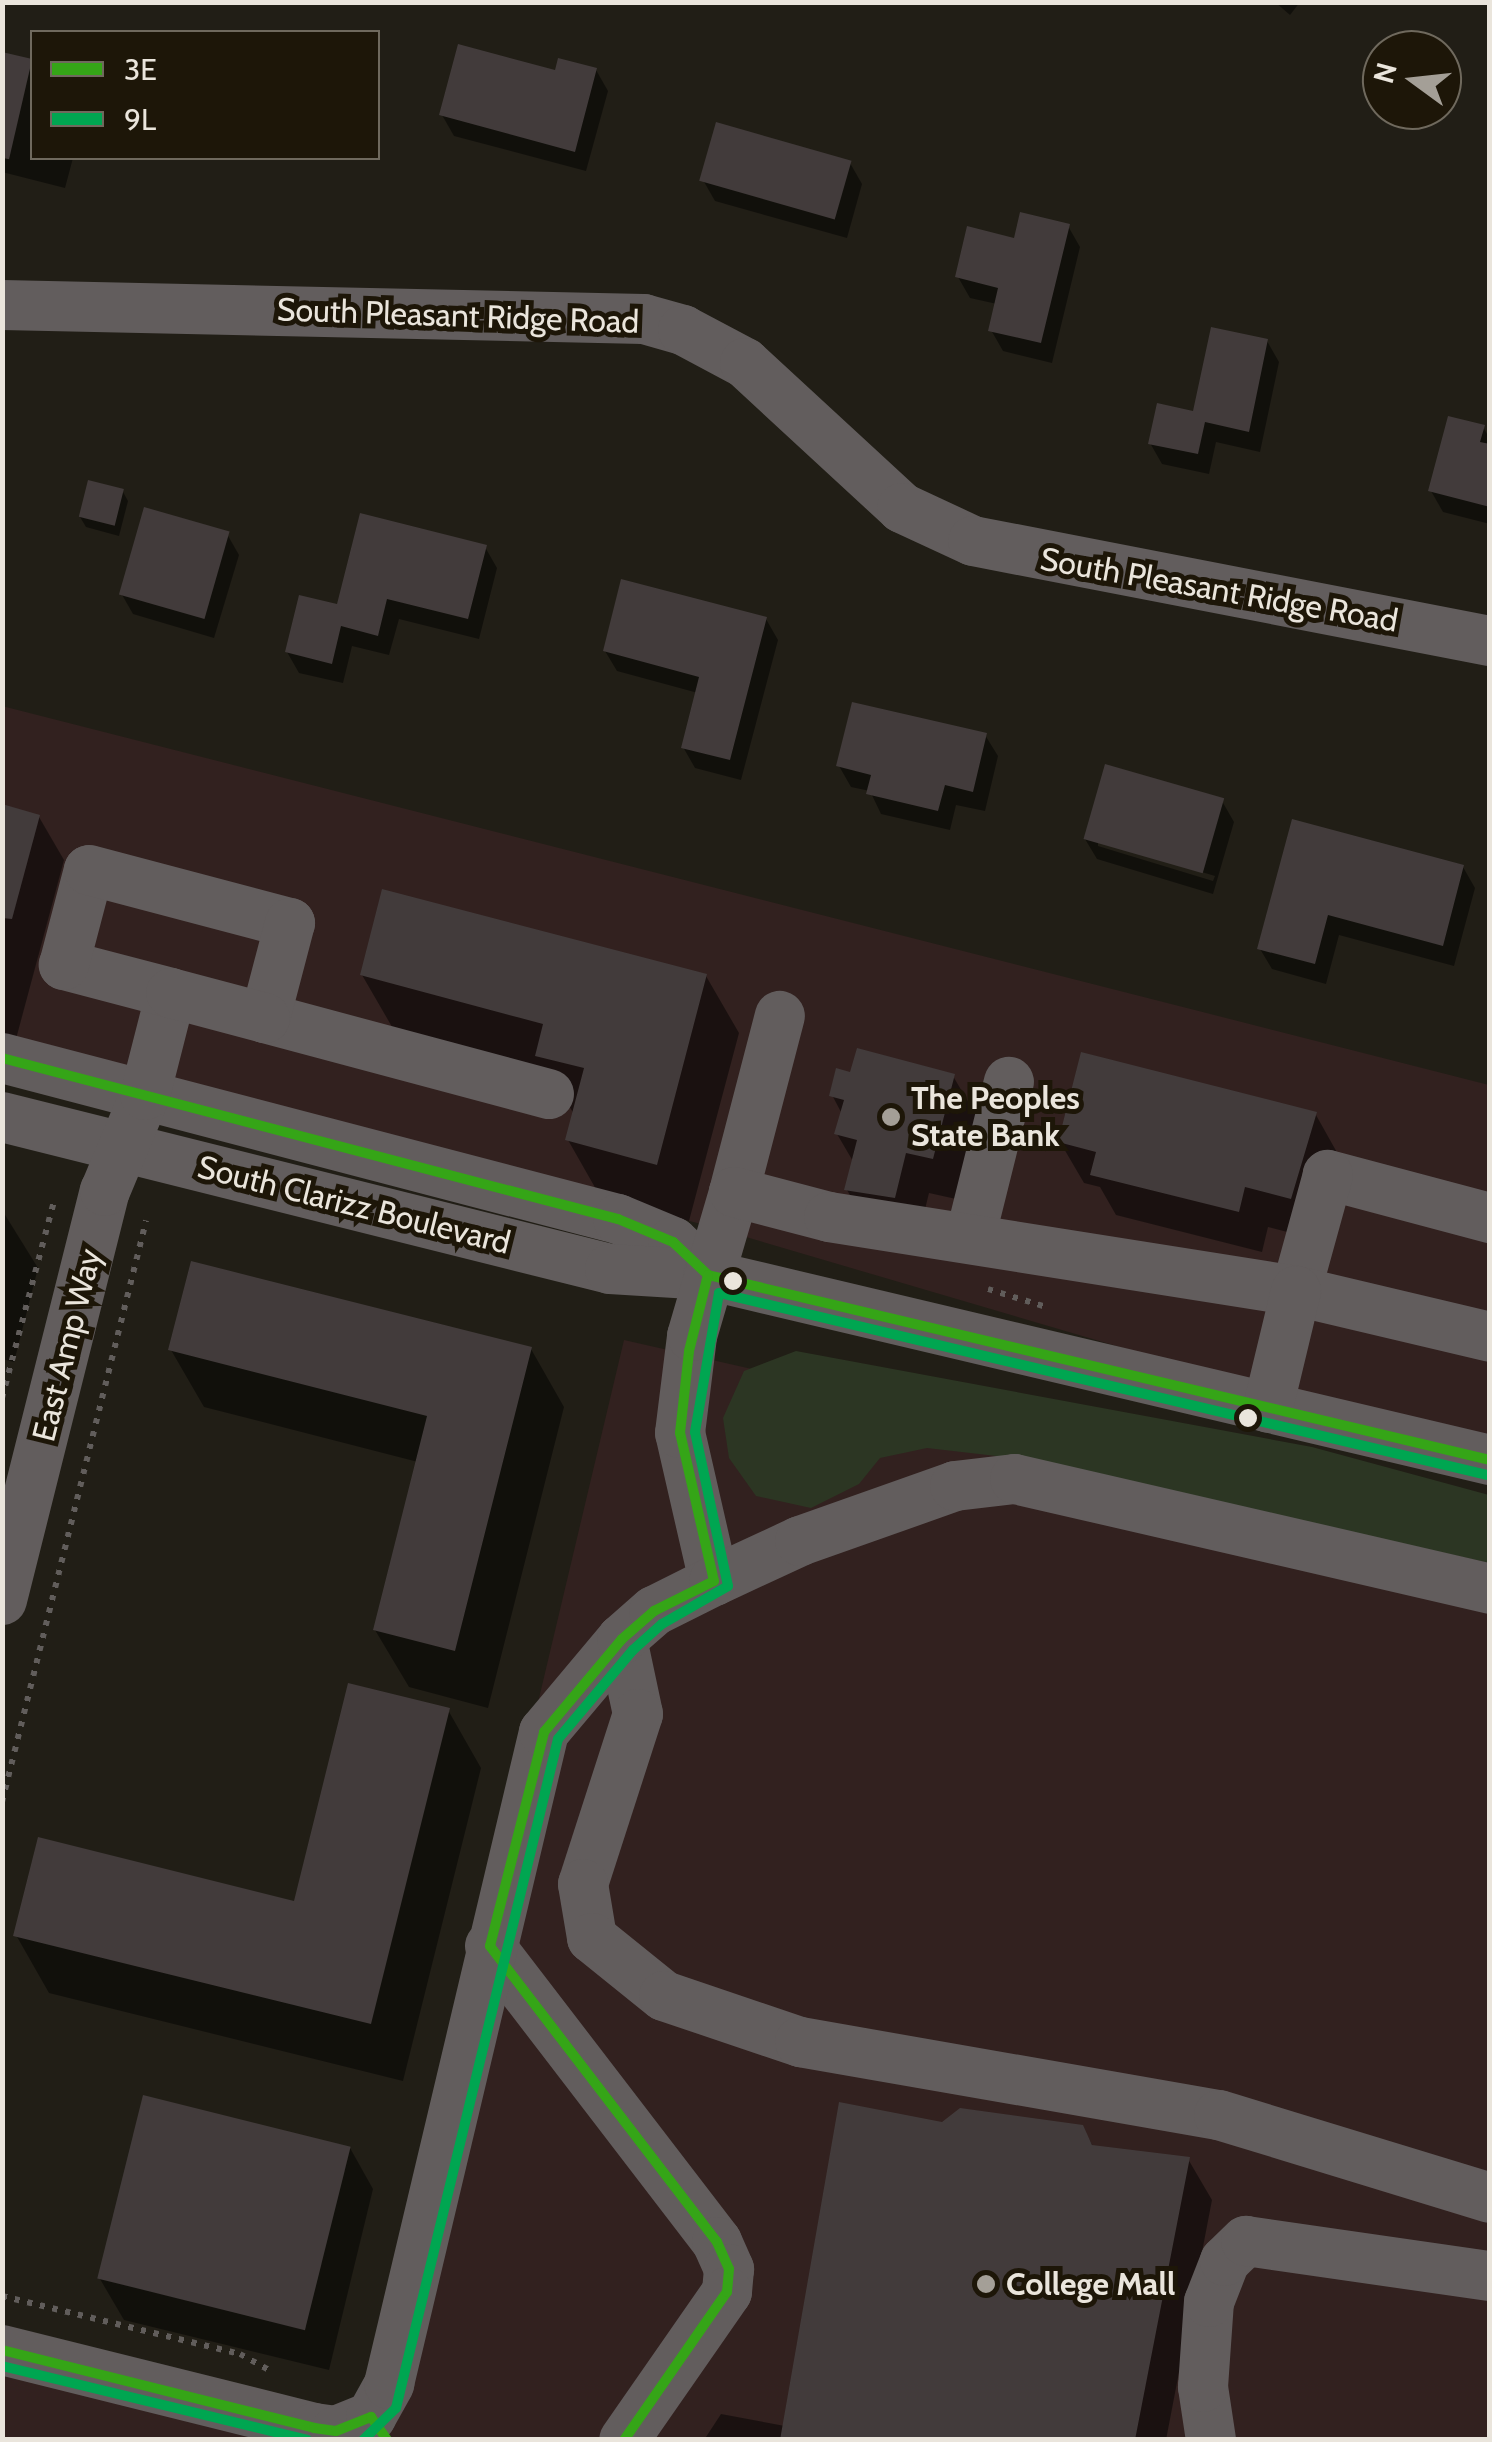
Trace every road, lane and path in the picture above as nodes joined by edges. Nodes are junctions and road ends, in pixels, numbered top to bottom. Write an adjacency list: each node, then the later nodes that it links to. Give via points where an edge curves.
1 (2, 305): 2 (street, South Pleasant Ridge Road, via 644,319 684,330 745,363 902,508 973,541)
2 (1490, 641)
3 (171, 993): 5 (street); 5 (street, via 64,965 89,870 290,923); 9 (street, East Amp Way)
4 (780, 1016): 13 (street)
5 (265, 1018): 8 (street)
6 (2, 1058): 9 (street, South Clarizz Boulevard)
7 (1009, 1082): 16 (street)
8 (549, 1094)
9 (145, 1095): 11 (street, East Amp Way); 17 (street, South Clarizz Boulevard, via 618,1219 673,1242)
10 (2, 1117): 11 (street, South Clarizz Boulevard)
11 (121, 1148): 17 (street, South Clarizz Boulevard, via 610,1268); 25 (street, East Amp Way)
12 (60, 1186): 20 (path)
13 (734, 1192): 16 (street, via 830,1217); 17 (street)
14 (150, 1203): 27 (path)
15 (1490, 1218): 18 (street, via 1328,1175)
16 (970, 1238): 18 (street)
17 (708, 1274): 21 (street, South Clarizz Boulevard); 23 (street, via 689,1351 680,1433)
18 (1296, 1292): 19 (street); 21 (street)
19 (1490, 1337)
20 (2, 1398)
21 (1268, 1408): 22 (street, South Clarizz Boulevard)
22 (1490, 1460)
23 (714, 1580): 24 (street, via 800,1541 955,1486 1016,1479); 26 (street, via 654,1611)
24 (1490, 1589)
25 (2, 1600)
26 (622, 1639): 28 (street, via 544,1732); 29 (street, via 638,1714 584,1884 592,1938 664,1996 800,2042 1219,2116)
27 (2, 1802)
28 (490, 1946): 34 (street, via 388,2384); 35 (street, via 717,2242 728,2269 727,2292)
29 (1490, 2198)
30 (1490, 2276): 36 (street, via 1246,2241 1225,2261 1209,2302 1203,2387)
31 (2, 2296): 33 (path, via 258,2360 274,2376)
32 (2, 2350): 33 (street)
33 (266, 2416): 34 (street)
34 (364, 2429)
35 (624, 2440)
36 (1211, 2440)

